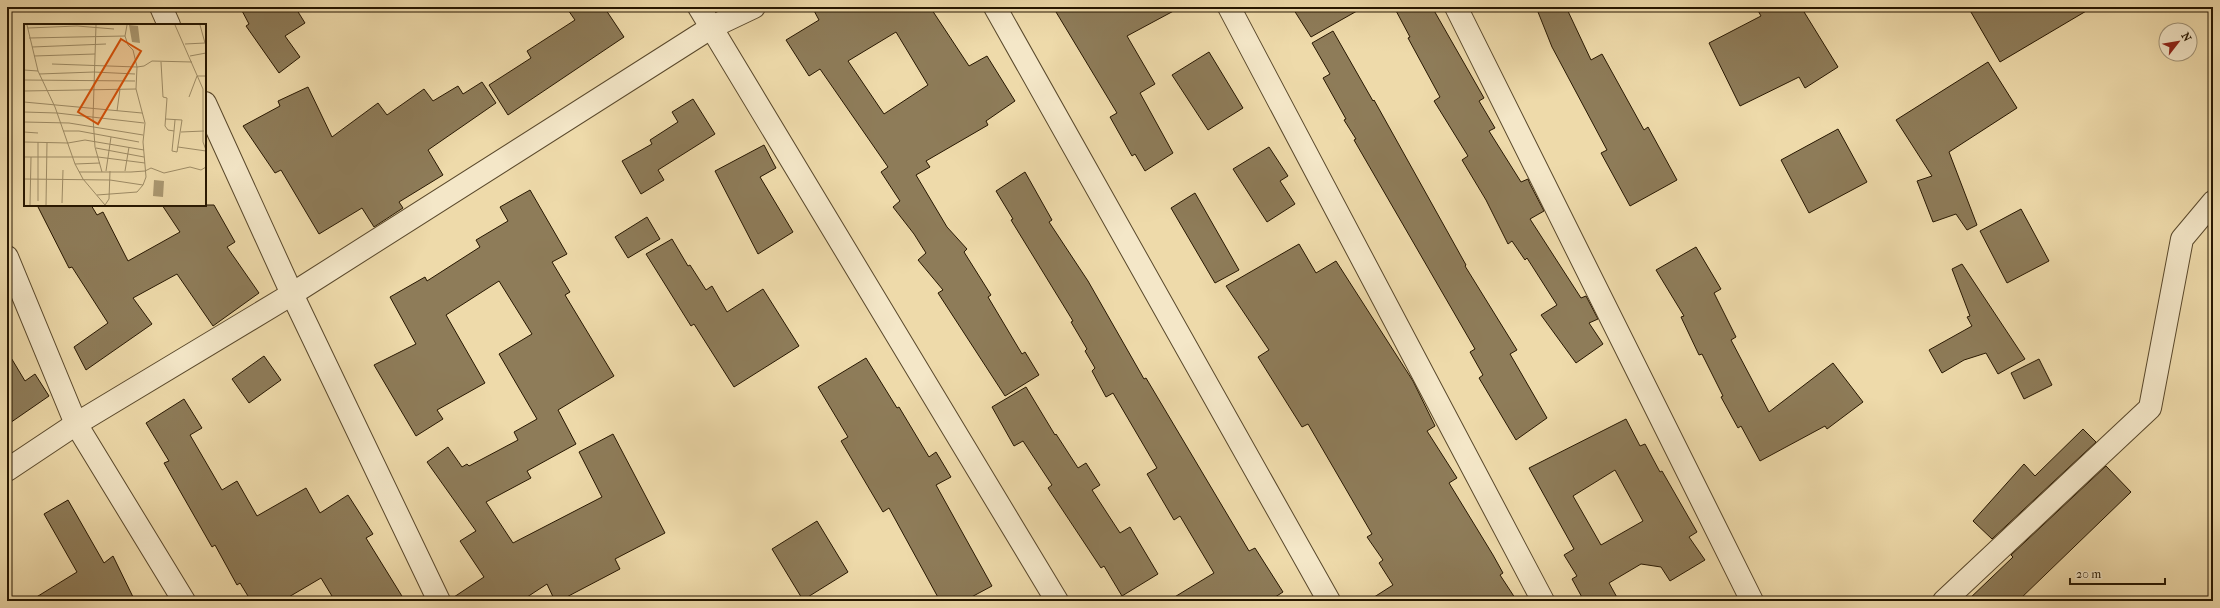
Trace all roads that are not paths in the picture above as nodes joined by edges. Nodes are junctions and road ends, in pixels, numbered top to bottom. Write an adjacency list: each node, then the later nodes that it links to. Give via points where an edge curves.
1 (161, 7): 7 (street)
2 (699, 7): 8 (street)
3 (754, 7): 8 (street)
4 (996, 7): 18 (street)
5 (1229, 7): 19 (street)
6 (1456, 7): 20 (street)
7 (169, 24)
8 (712, 27): 12 (street); 17 (street)
9 (206, 105): 12 (street)
10 (2213, 202): 21 (street, via 2182,239 2150,408)
11 (7, 257): 13 (street)
12 (292, 294): 13 (street); 16 (street)
13 (76, 424): 14 (street); 15 (street)
14 (7, 470)
15 (184, 601)
16 (439, 601)
17 (1057, 601)
18 (1329, 601)
19 (1544, 601)
20 (1752, 601)
21 (1944, 601)

